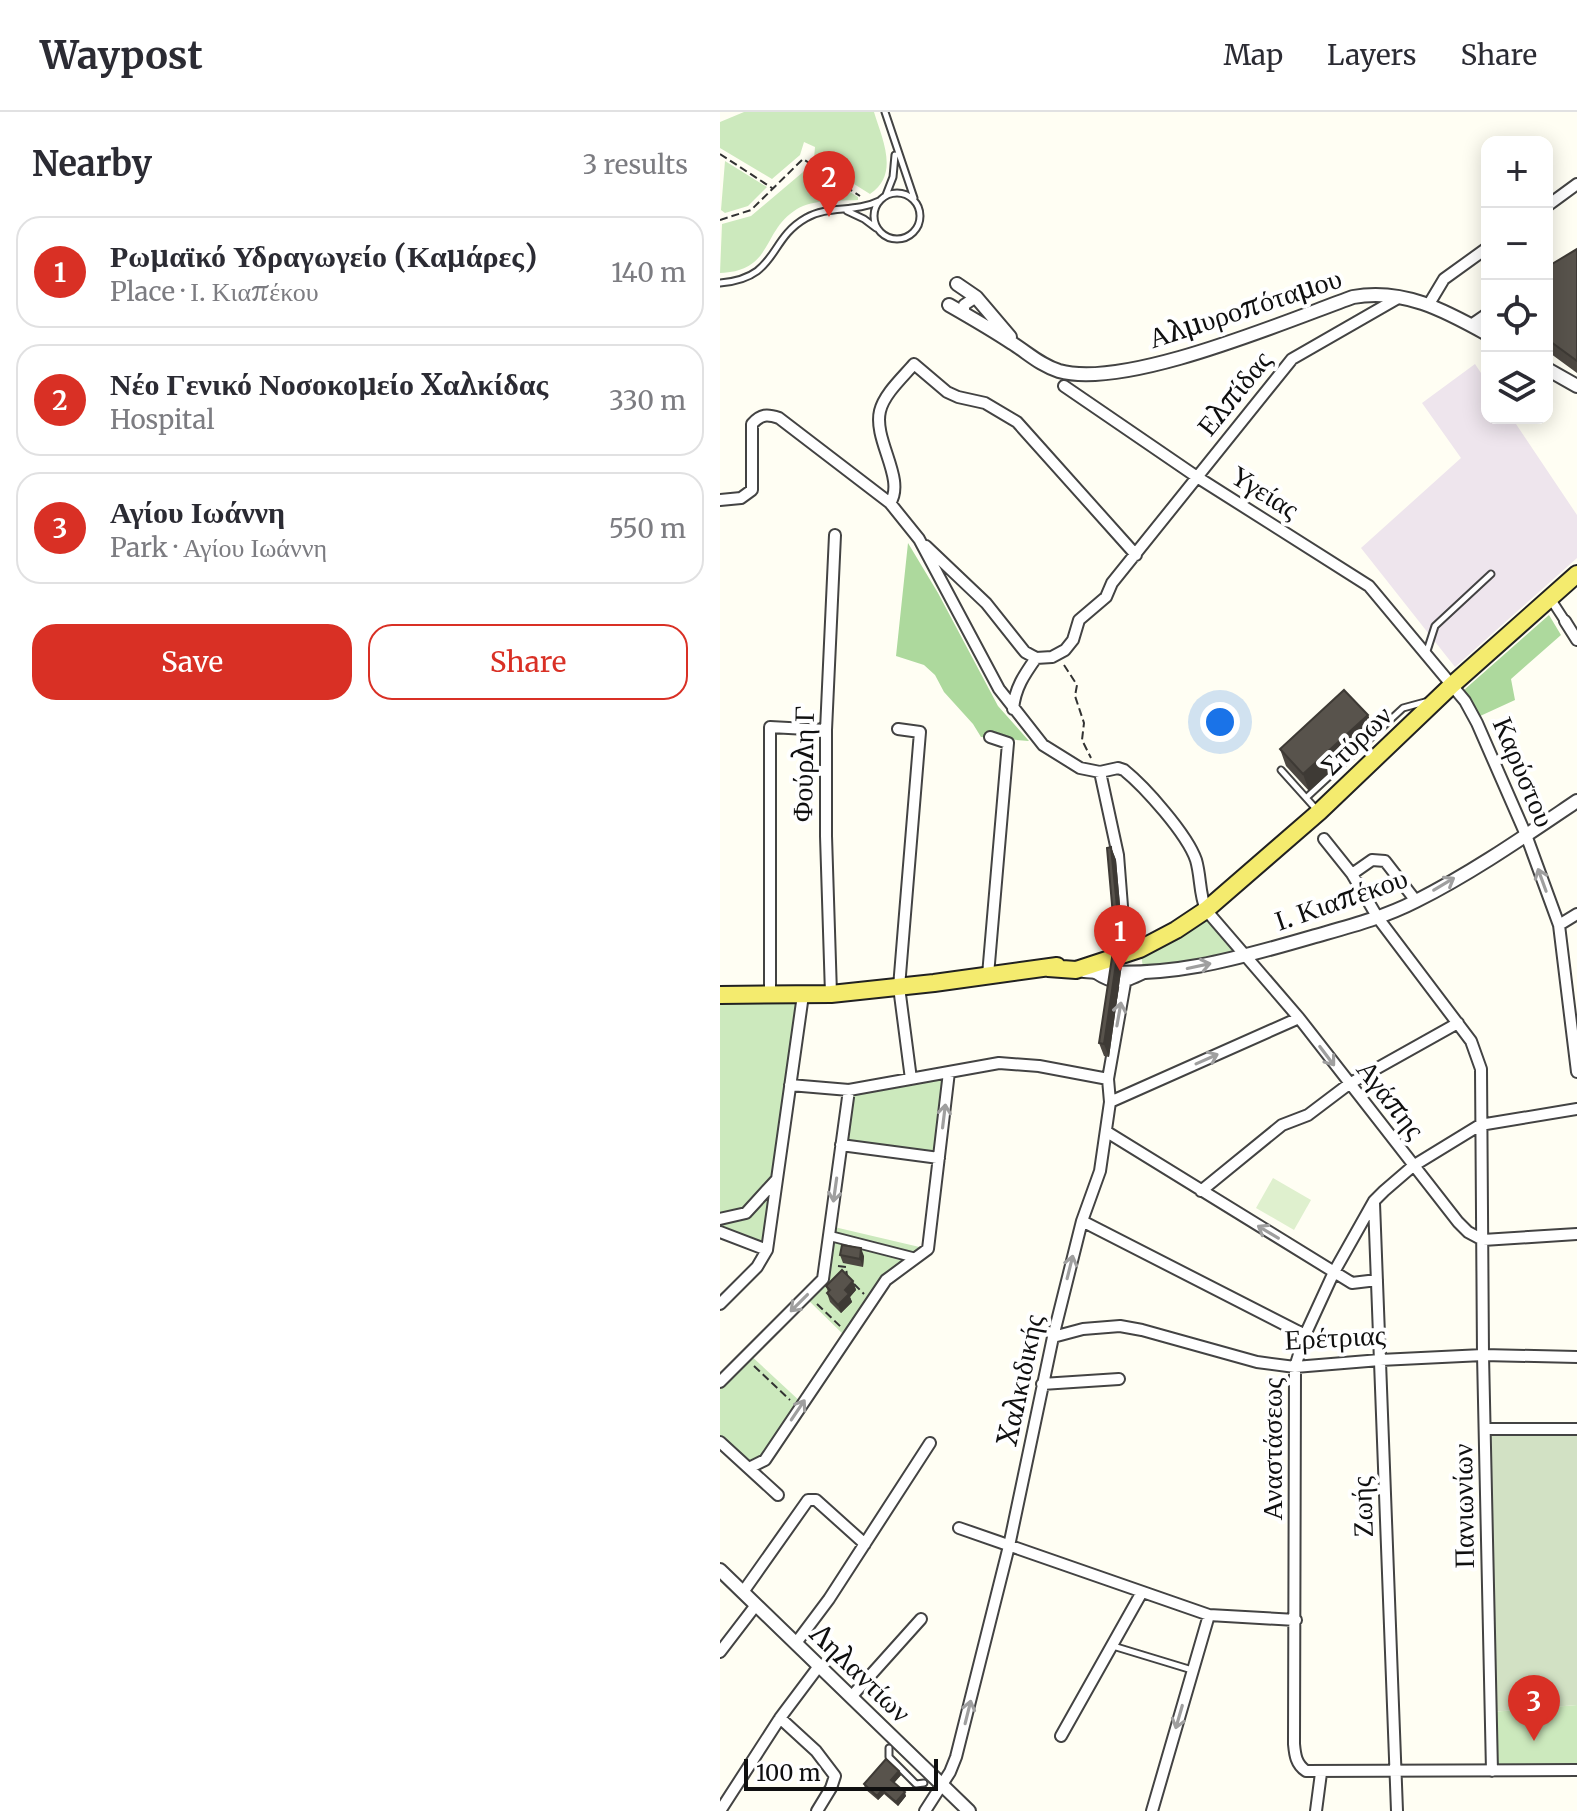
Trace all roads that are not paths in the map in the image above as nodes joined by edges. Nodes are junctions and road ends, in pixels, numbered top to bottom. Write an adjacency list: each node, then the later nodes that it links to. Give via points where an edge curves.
1 (885, 112): 2 (lane)
2 (894, 146): 4 (lane, via 893,177); 6 (lane)
3 (1577, 184): 7 (street)
4 (885, 196): 5 (lane); 6 (lane, via 901,193)
5 (879, 201): 8 (lane); 9 (lane, via 874,217)
6 (915, 201): 9 (lane, via 920,222 912,234 899,240)
7 (1553, 202)
8 (847, 210): 9 (lane); 11 (lane, via 803,220 759,272)
9 (879, 232)
10 (1481, 252): 15 (street, via 1444,279)
11 (720, 283)
12 (957, 284): 13 (street)
13 (976, 297): 17 (street, via 964,305); 21 (street)
14 (1400, 297): 15 (street, Αλμυροπόταμου); 21 (street, Αλμυροπόταμου, via 1353,297 1220,345 1112,373 1060,371); 25 (street, Ελπίδας, via 1292,359)
15 (1429, 304): 19 (street, Αλμυροπόταμου)
16 (949, 305): 17 (street)
17 (964, 314): 21 (street)
18 (1481, 318): 19 (street)
19 (1471, 325): 20 (street, Αλμυροπόταμου)
20 (1481, 331)
21 (1017, 345)
22 (1553, 372): 24 (street)
23 (1064, 386): 25 (street, Υγείας)
24 (1577, 386)
25 (1197, 477): 30 (street, Ελπίδας); 36 (street, Υγείας, via 1369,586)
26 (720, 500): 27 (street, via 741,498 752,490 752,424 767,414)
27 (890, 503): 29 (street); 30 (street, via 894,483 880,435 880,411 914,364 947,392 1007,414)
28 (835, 535): 42 (street, Φούρλη Γ)
29 (919, 539): 37 (street); 40 (street)
30 (1136, 555): 37 (street, Ελπίδας, via 1106,597 1079,620 1065,650)
31 (1491, 574): 36 (lane, via 1435,626)
32 (1577, 574): 33 (main road, Στύρων)
33 (1550, 598): 34 (street); 38 (main road, Στύρων)
34 (1565, 621): 35 (street)
35 (1577, 640)
36 (1426, 655): 38 (street, Υγείας)
37 (1036, 658): 40 (street, via 1020,680)
38 (1452, 685): 39 (main road, Στύρων); 49 (street, Καρύστου, via 1477,723)
39 (1434, 701): 46 (lane, via 1403,708); 48 (main road, Στύρων)
40 (1013, 710): 45 (street, via 1043,745 1066,761)
41 (898, 729): 66 (street, via 920,732)
42 (826, 730): 67 (street, Φούρλη Γ); 69 (street, via 770,727)
43 (990, 737): 64 (street, via 1008,743)
44 (1281, 770): 46 (lane)
45 (1095, 771): 53 (street, via 1118,768 1128,773 1180,831 1196,861); 58 (street, via 1118,855)
46 (1306, 798): 48 (lane)
47 (1577, 801): 49 (street, Ι. Κιαπέκου)
48 (1319, 812): 53 (main road, Στύρων)
49 (1526, 835): 52 (street, Ι. Κιαπέκου, one-way to 49); 56 (street, Καρύστου, one-way to 49)
50 (1324, 839): 51 (street, Πανιωνίων)
51 (1352, 874): 52 (street, via 1372,860 1385,861); 55 (street, Πανιωνίων)
52 (1416, 901): 55 (street, Ι. Κιαπέκου)
53 (1206, 910): 57 (main road, Στύρων); 59 (street, Αγάπης)
54 (1577, 914): 56 (street)
55 (1378, 918): 59 (street, Ι. Κιαπέκου); 72 (street, Πανιωνίων)
56 (1559, 925): 74 (street, Καρύστου)
57 (1165, 936): 58 (main road, Στύρων); 61 (main road, Στύρων)
58 (1125, 945): 60 (main road, Στύρων)
59 (1245, 956): 63 (street, Ι. Κιαπέκου, one-way to 59); 71 (street, Αγάπης)
60 (1048, 968): 61 (main road, Στύρων); 64 (main road, Στύρων)
61 (1076, 970): 62 (street, Ι. Κιαπέκου)
62 (1094, 972): 63 (street, Ι. Κιαπέκου); 65 (street, Ι. Κιαπέκου, via 1108,982)
63 (1144, 973): 65 (street, Ι. Κιαπέκου)
64 (988, 975): 66 (main road, Στύρων)
65 (1125, 983): 76 (street, Χαλκιδικής, one-way to 65)
66 (899, 987): 67 (main road, Στύρων); 75 (street)
67 (831, 994): 70 (main road, Στύρων)
68 (720, 995): 69 (main road, Στύρων)
69 (770, 995): 70 (main road, Στύρων)
70 (803, 995): 78 (street)
71 (1299, 1018): 77 (street, Αγάπης, one-way to 77); 80 (street, one-way to 71)
72 (1458, 1023): 77 (street); 82 (street, Πανιωνίων, via 1481,1069)
73 (949, 1072): 75 (street); 76 (street, via 999,1063); 85 (street, one-way to 73)
74 (1577, 1072)
75 (911, 1079): 79 (street)
76 (1108, 1079): 80 (street, Χαλκιδικής)
77 (1349, 1084): 86 (street, Αγάπης); 88 (street, via 1308,1115 1282,1125)
78 (790, 1085): 79 (street); 87 (street)
79 (849, 1090): 84 (street)
80 (1110, 1102): 83 (street, Χαλκιδικής)
81 (1577, 1109): 82 (street)
82 (1480, 1125): 86 (street, Αναστάσεως); 95 (street, Πανιωνίων)
83 (1107, 1132): 88 (street); 91 (street, Χαλκιδικής)
84 (841, 1145): 85 (street); 94 (street, one-way to 94)
85 (939, 1158): 97 (street, via 928,1249)
86 (1413, 1166): 89 (street, Αναστάσεως); 95 (street, Αγάπης, via 1458,1222)
87 (777, 1179): 90 (street, via 746,1213); 96 (street)
88 (1201, 1191): 98 (street, one-way to 88)
89 (1374, 1201): 98 (street, Αναστάσεως); 99 (street, Ζωής)
90 (720, 1219)
91 (1082, 1221): 101 (street); 102 (street, Χαλκιδικής, one-way to 91)
92 (720, 1232): 96 (street)
93 (1577, 1234): 95 (street)
94 (830, 1236): 97 (street); 108 (street, one-way to 108, via 823,1279)
95 (1483, 1240): 103 (street, Πανιωνίων)
96 (767, 1250): 100 (street)
97 (916, 1258): 114 (street, one-way to 97, via 765,1460 886,1280)
98 (1334, 1272): 99 (street, via 1352,1283); 101 (street, Αναστάσεως)
99 (1377, 1280): 105 (street, Ζωής)
100 (720, 1304)
101 (1305, 1335): 106 (street, Αναστάσεως)
102 (1053, 1337): 106 (street, Ερέτριας, via 1120,1326); 109 (street, Χαλκιδικής)
103 (1483, 1355): 104 (street, Ερέτριας); 105 (street, Ερέτριας); 110 (street, Πανιωνίων)
104 (1577, 1357)
105 (1380, 1360): 106 (street, Ερέτριας); 137 (street, Ζωής)
106 (1295, 1367): 125 (street, Αναστάσεως)
107 (1119, 1379): 109 (street)
108 (720, 1382)
109 (1042, 1384): 118 (street, Χαλκιδικής)
110 (1485, 1429): 111 (street); 136 (street, Πανιωνίων)
111 (1577, 1429)
112 (930, 1443): 117 (street)
113 (722, 1447): 114 (street)
114 (749, 1468): 115 (street)
115 (778, 1495)
116 (959, 1528): 118 (street)
117 (865, 1544): 120 (street, via 816,1500 808,1500); 126 (street)
118 (1009, 1546): 121 (street); 140 (street, Χαλκιδικής, one-way to 118, via 956,1757)
119 (720, 1570): 120 (street, Ληλαντίων)
120 (743, 1592): 122 (street, Ληλαντίων)
121 (1142, 1592): 123 (street); 127 (street)
122 (756, 1605): 126 (street, Ληλαντίων); 128 (street)
123 (1209, 1615): 125 (street); 130 (street)
124 (921, 1619): 131 (street)
125 (1296, 1620): 138 (street, Αναστάσεως, via 1295,1756 1306,1771)
126 (796, 1643): 129 (street, Ληλαντίων)
127 (1112, 1646): 130 (lane); 133 (street)
128 (720, 1652)
129 (819, 1666): 131 (street, Ληλαντίων); 132 (street)
130 (1193, 1670): 145 (street, one-way to 145)
131 (851, 1697): 140 (street, Ληλαντίων)
132 (780, 1718): 141 (street); 142 (street, via 835,1776)
133 (1061, 1736)
134 (889, 1748): 139 (lane, via 889,1757 916,1784)
135 (1577, 1770): 136 (street)
136 (1492, 1771): 137 (street)
137 (1396, 1772): 138 (street); 147 (street, Ζωής)
138 (1321, 1773): 146 (street)
139 (924, 1783)
140 (942, 1785): 143 (street, Χαλκιδικής); 144 (street, Ληλαντίων)
141 (720, 1811)
142 (817, 1811)
143 (925, 1811)
144 (969, 1811)
145 (1152, 1811)
146 (1316, 1811)
147 (1397, 1811)

